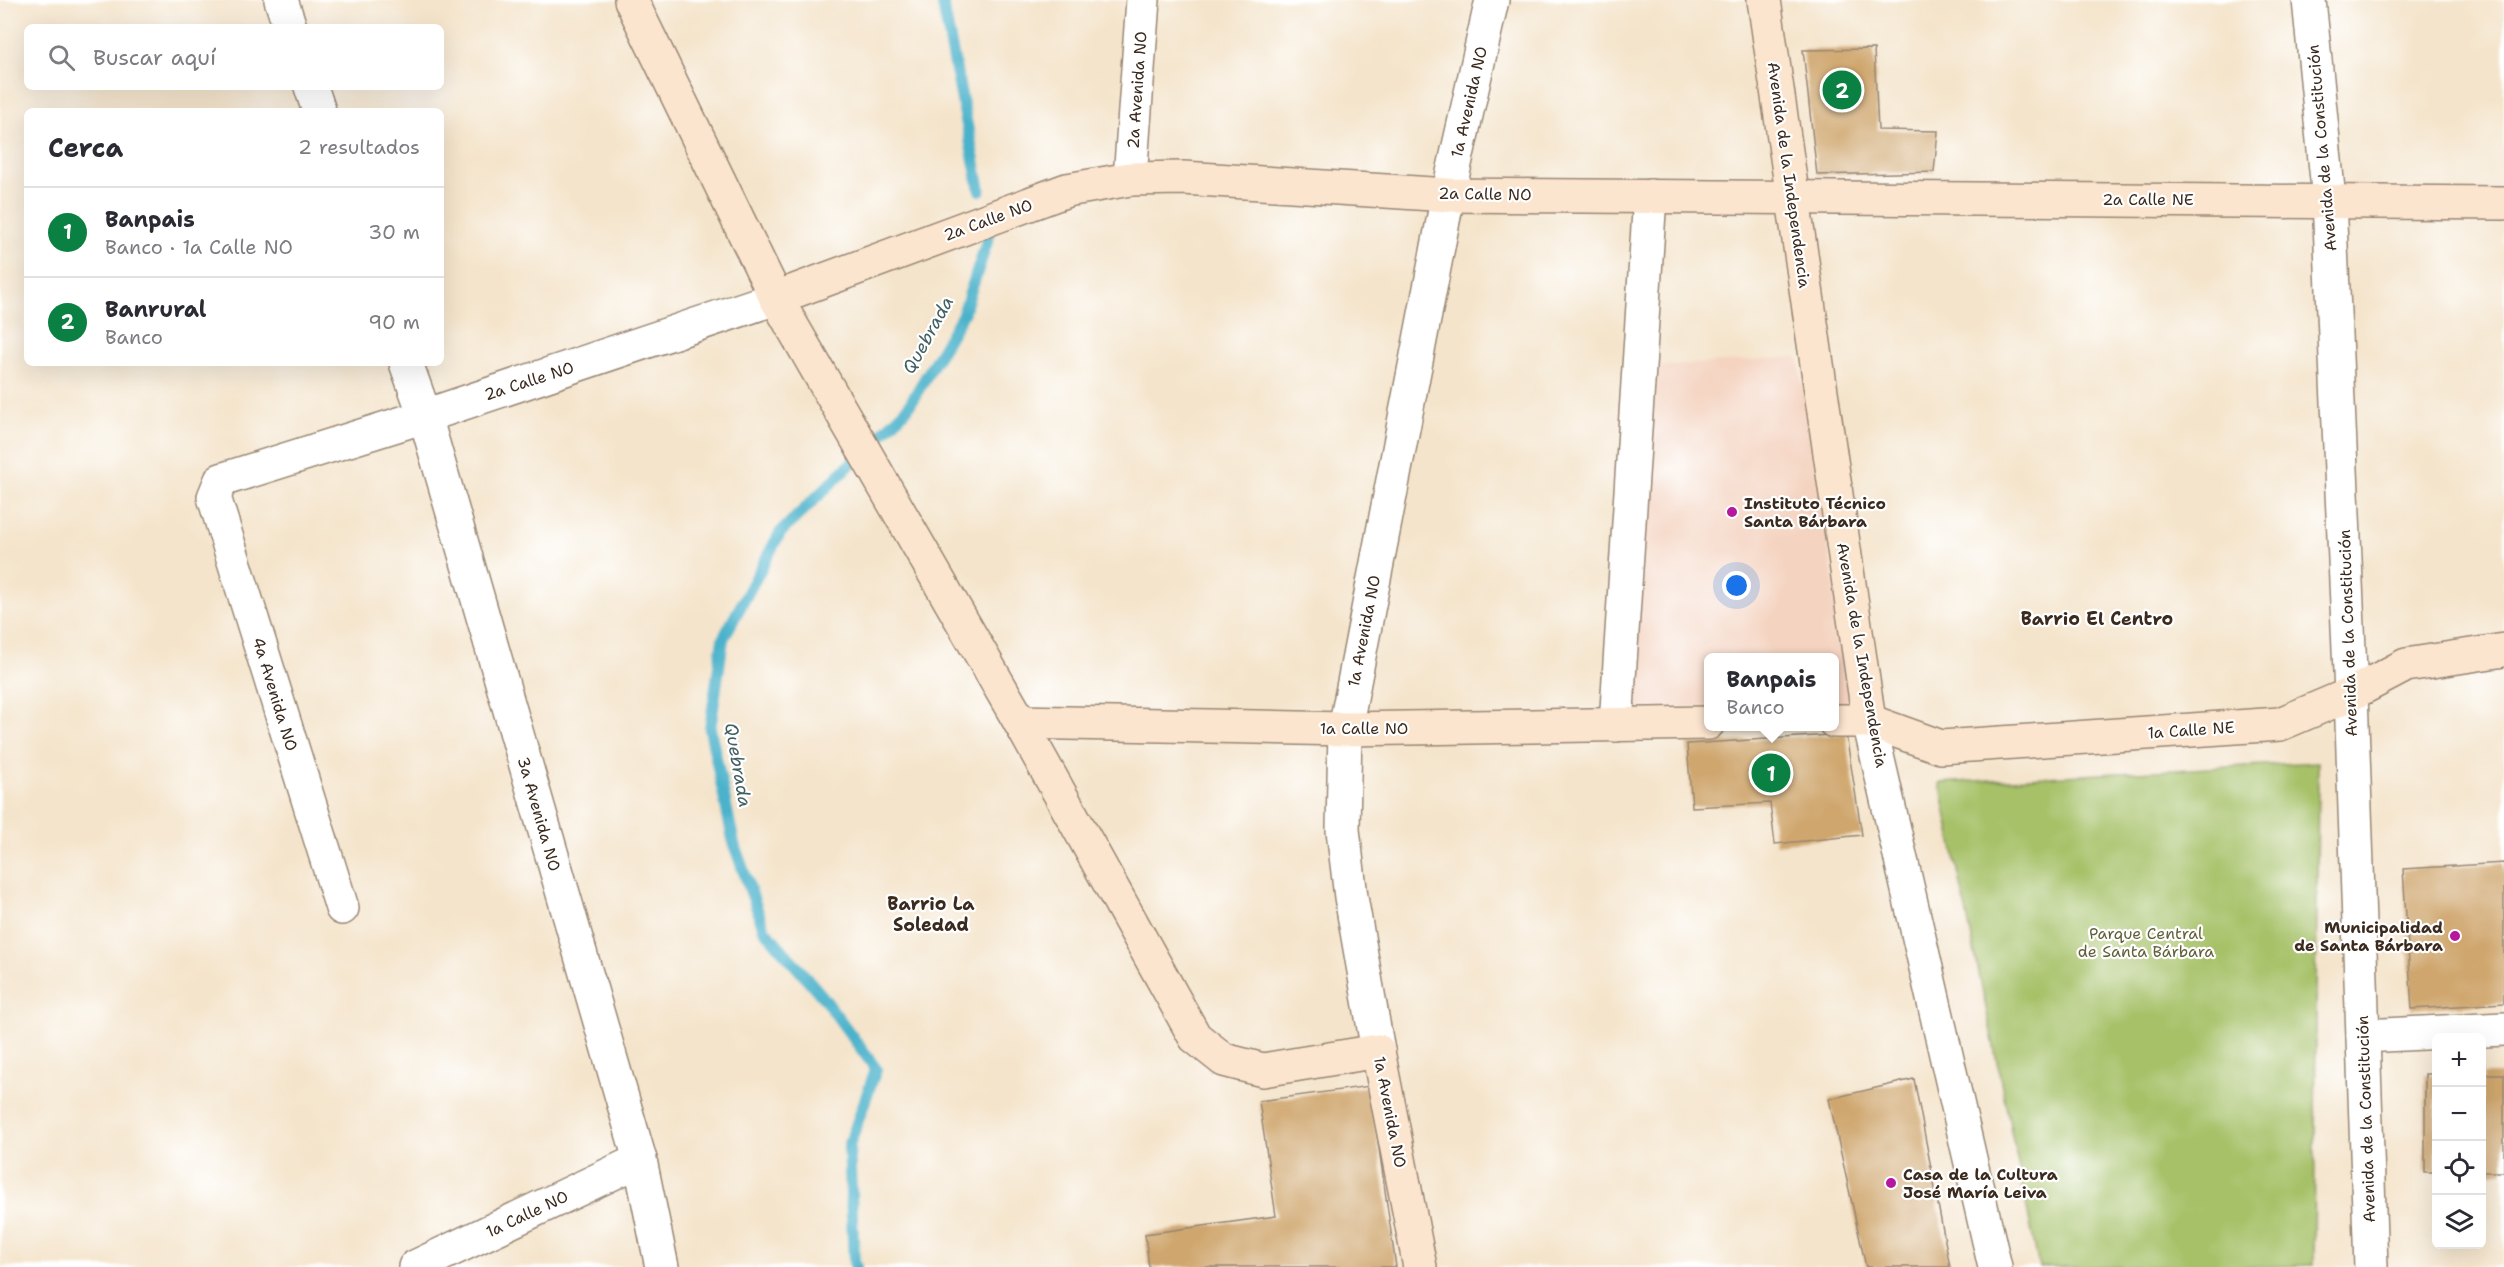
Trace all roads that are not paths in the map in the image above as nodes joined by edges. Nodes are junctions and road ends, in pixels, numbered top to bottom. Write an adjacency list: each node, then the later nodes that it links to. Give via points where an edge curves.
1 (281, 0): 7 (street)
2 (631, 0): 16 (street)
3 (1143, 0): 10 (street, 2a Avenida NO)
4 (1492, 0): 11 (street, 1a Avenida NO)
5 (1764, 0): 13 (street, Avenida de la Independencia)
6 (2309, 0): 14 (street, Avenida de la Constitución)
7 (289, 24)
8 (312, 90): 9 (street)
9 (318, 108)
10 (1131, 179): 11 (street, 2a Calle NO, via 1183,178); 16 (street, 2a Calle NO, via 1067,190)
11 (1448, 195): 12 (street, 2a Calle NO); 27 (street, 1a Avenida NO)
12 (1650, 196): 13 (street, 2a Calle NO); 26 (street)
13 (1791, 198): 14 (street, 2a Calle NE); 23 (street, Avenida de la Independencia)
14 (2329, 200): 15 (street, 2a Calle NE); 21 (street, Avenida de la Constitución)
15 (2504, 203)
16 (776, 298): 18 (street, 2a Calle NO); 24 (street)
17 (407, 366): 18 (street, 3a Avenida NO)
18 (424, 416): 19 (street, 2a Calle NO); 32 (street, 3a Avenida NO)
19 (220, 480): 28 (street, 4a Avenida NO, via 214,497)
20 (2504, 650): 21 (street, 1a Calle NE, via 2406,665)
21 (2351, 694): 23 (street, 1a Calle NE, via 2280,724 1941,747); 30 (street, Avenida de la Constitución)
22 (1839, 721): 23 (street)
23 (1869, 721): 36 (street, Avenida de la Independencia)
24 (1020, 722): 27 (street, 1a Calle NO); 31 (street, via 1195,1037 1224,1060 1263,1070)
25 (1704, 723): 26 (street, 1a Calle NO)
26 (1616, 725): 27 (street, 1a Calle NO)
27 (1345, 729): 31 (street, 1a Avenida NO, via 1342,830)
28 (342, 908)
29 (2504, 1029): 30 (street)
30 (2363, 1036): 37 (street, Avenida de la Constitución)
31 (1378, 1051): 35 (street, 1a Avenida NO)
32 (640, 1160): 33 (street, 1a Calle NO); 34 (street, 3a Avenida NO)
33 (415, 1267)
34 (662, 1267)
35 (1420, 1267)
36 (1995, 1267)
37 (2371, 1267)

